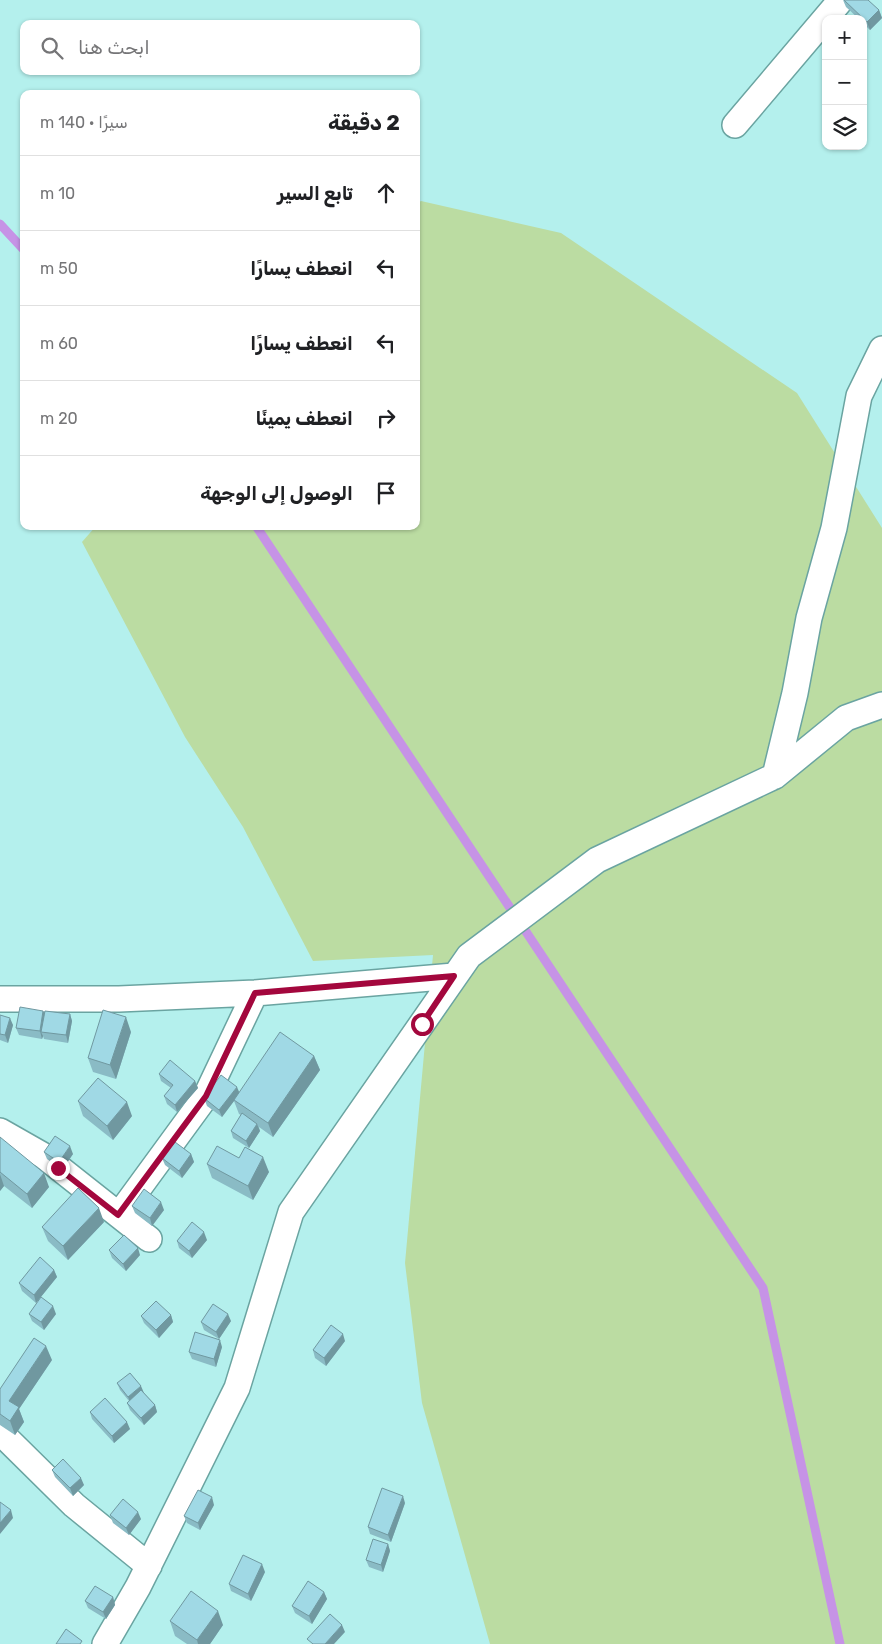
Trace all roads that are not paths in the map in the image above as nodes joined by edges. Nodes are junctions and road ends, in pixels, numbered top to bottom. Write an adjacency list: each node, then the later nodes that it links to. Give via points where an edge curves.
1 (841, 0): 2 (street)
2 (735, 125)
3 (882, 350): 5 (street, via 859,396 834,528 810,618 796,693)
4 (882, 705): 5 (street, via 846,718)
5 (775, 776): 6 (street, via 597,860 469,956)
6 (454, 976): 7 (street); 13 (street, via 291,1212 237,1388)
7 (255, 993): 8 (street, via 119,999); 10 (street, via 206,1096)
8 (0, 999)
9 (0, 1131): 10 (street, via 44,1156)
10 (118, 1215): 11 (street)
11 (149, 1239)
12 (0, 1432): 13 (street, via 74,1505)
13 (148, 1566): 14 (street)
14 (105, 1644)

